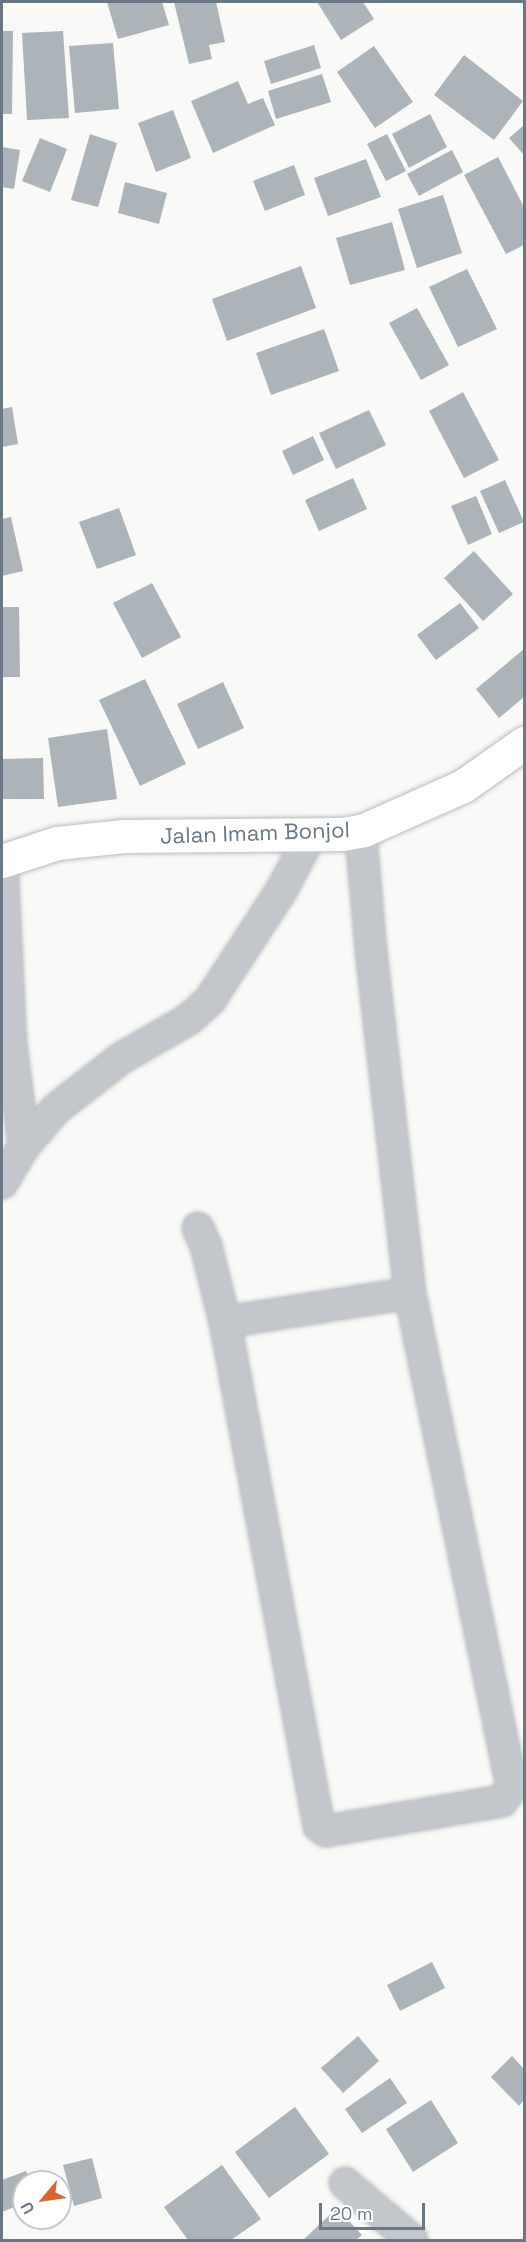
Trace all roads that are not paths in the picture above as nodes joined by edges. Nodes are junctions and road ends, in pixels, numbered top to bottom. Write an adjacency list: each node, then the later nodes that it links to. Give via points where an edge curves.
1 (525, 743): 2 (main road, Jalan Imam Bonjol, via 464,786)
2 (364, 830): 3 (main road, Jalan Imam Bonjol); 8 (street, via 362,848 371,950)
3 (312, 833): 4 (main road, Jalan Imam Bonjol, via 124,836 57,843); 5 (street, via 281,891 210,1000 189,1018 120,1059 75,1092)
4 (2, 860): 5 (street, via 11,1044)
5 (24, 1146): 6 (street)
6 (2, 1183)
7 (198, 1228): 9 (street)
8 (410, 1293): 9 (street); 9 (street, via 512,1786 502,1801 486,1806 326,1831 319,1826)
9 (225, 1322)
10 (345, 2183): 11 (street)
11 (412, 2241)

